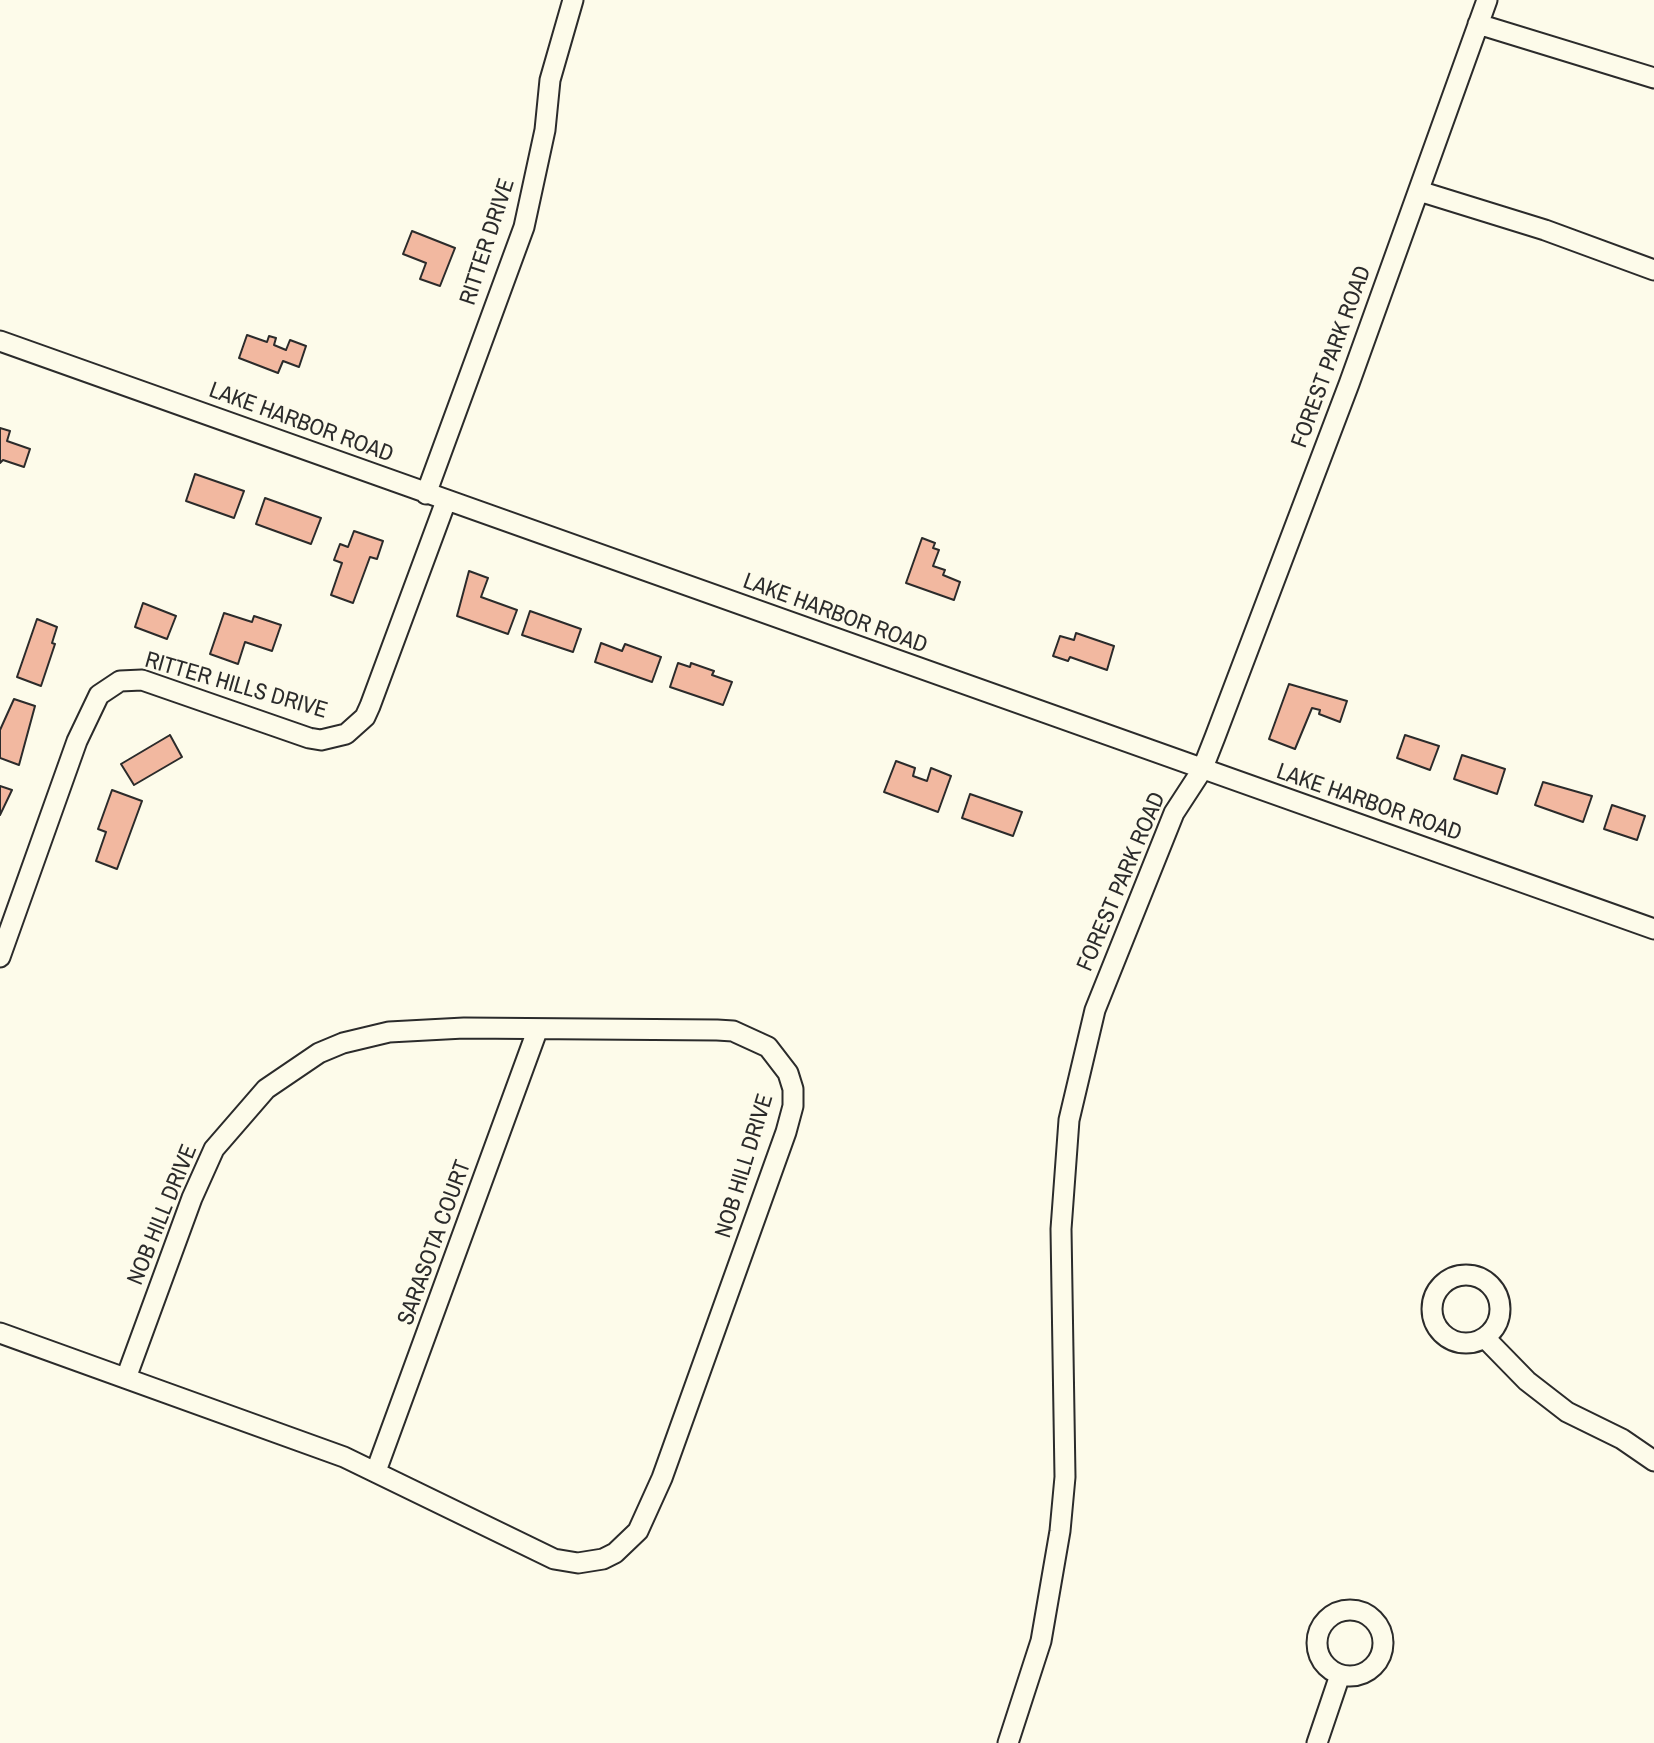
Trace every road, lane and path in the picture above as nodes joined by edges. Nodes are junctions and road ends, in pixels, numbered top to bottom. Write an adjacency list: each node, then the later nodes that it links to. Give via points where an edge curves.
1 (573, 0): 8 (street, RITTER DRIVE, via 550,80 545,130 524,226)
2 (1487, 0): 3 (street, FOREST PARK ROAD)
3 (1478, 24): 4 (street); 5 (street, FOREST PARK ROAD)
4 (1654, 78)
5 (1419, 191): 6 (street); 10 (street, FOREST PARK ROAD)
6 (1654, 270)
7 (0, 341): 8 (street, LAKE HARBOR ROAD)
8 (426, 494): 9 (street, LAKE HARBOR ROAD)
9 (446, 501): 10 (street, LAKE HARBOR ROAD); 12 (street, RITTER HILLS DRIVE, via 370,706 346,734 309,738 142,680 120,681 99,695 77,741)
10 (1202, 770): 11 (street, LAKE HARBOR ROAD); 20 (street, FOREST PARK ROAD, via 1174,813 1095,1010 1073,1099 1061,1229 1065,1476 1061,1517 1041,1641)
11 (1654, 929)
12 (0, 957)
13 (537, 1031): 16 (street, NOB HILL DRIVE, via 389,1032 319,1053 266,1089 227,1131 201,1175); 18 (street, SARASOTA COURT); 18 (street, NOB HILL DRIVE, via 733,1031 768,1047 788,1073 793,1106 786,1132 694,1390 644,1521 628,1542 603,1559 578,1563 554,1559)
14 (0, 1333): 16 (street, NOB HILL DRIVE)
15 (1485, 1338): 17 (street, via 1527,1381 1567,1412)
16 (126, 1378): 18 (street, NOB HILL DRIVE)
17 (1654, 1461)
18 (376, 1471)
19 (1340, 1675): 21 (street)
20 (1008, 1743)
21 (1317, 1743)

